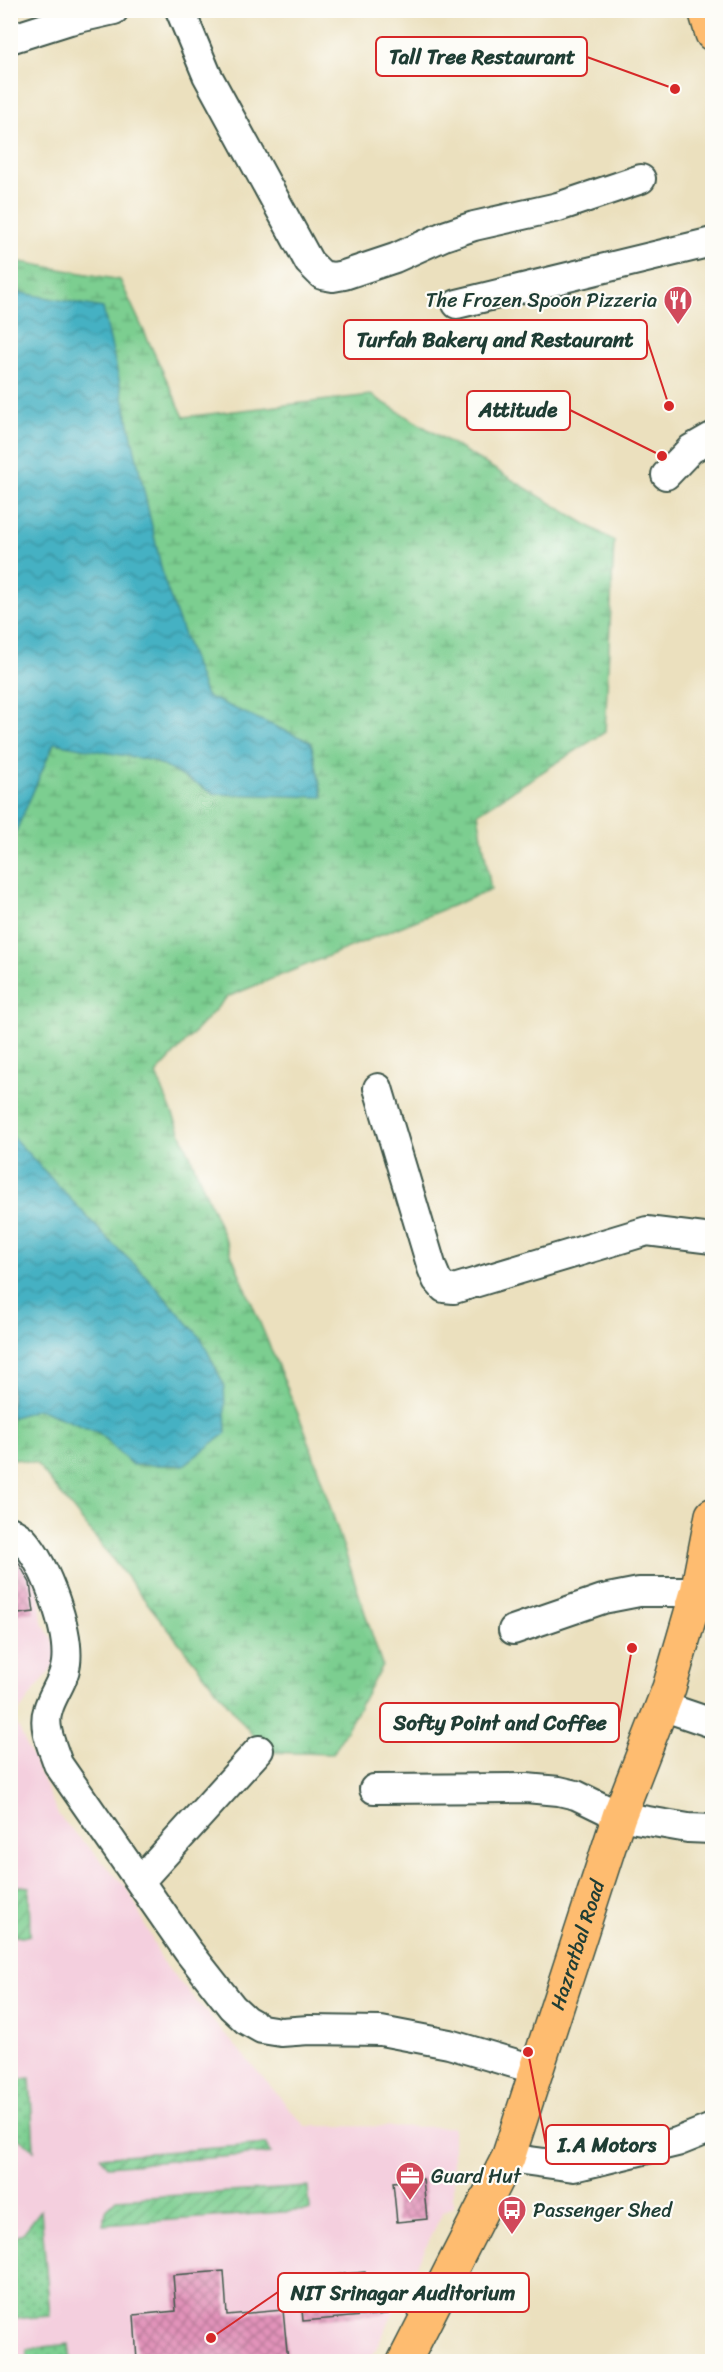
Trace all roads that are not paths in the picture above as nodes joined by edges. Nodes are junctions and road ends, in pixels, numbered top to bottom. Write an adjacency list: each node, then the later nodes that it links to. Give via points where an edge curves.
1 (114, 10): 5 (street)
2 (180, 10): 6 (street, via 213,84 309,262 322,275 344,275 474,226 558,207)
3 (705, 10): 4 (main road)
4 (712, 34)
5 (10, 39)
6 (641, 179)
7 (712, 242): 8 (street)
8 (457, 304)
9 (712, 437): 10 (street, via 691,449)
10 (666, 475)
11 (378, 1088): 12 (street, via 432,1268 444,1288 453,1289 647,1231)
12 (712, 1239)
13 (10, 1531): 23 (street, via 25,1541 38,1563 54,1596 64,1631 66,1663 60,1688 47,1711 48,1735 58,1764)
14 (710, 1534): 15 (main road, Hazratbal Road)
15 (697, 1592): 16 (street, via 639,1592 603,1599); 17 (main road, Hazratbal Road)
16 (513, 1630)
17 (662, 1706): 18 (street); 21 (main road, Hazratbal Road)
18 (712, 1723)
19 (259, 1750): 23 (street)
20 (374, 1790): 21 (street, via 559,1791)
21 (619, 1815): 22 (street); 24 (main road, Hazratbal Road)
22 (712, 1829)
23 (141, 1880): 24 (street, via 211,1982 239,2013 262,2029 381,2031 449,2044)
24 (537, 2070): 26 (main road, Hazratbal Road)
25 (712, 2128): 26 (street, via 677,2142 574,2167)
26 (508, 2158): 27 (main road, Hazratbal Road)
27 (404, 2361)

